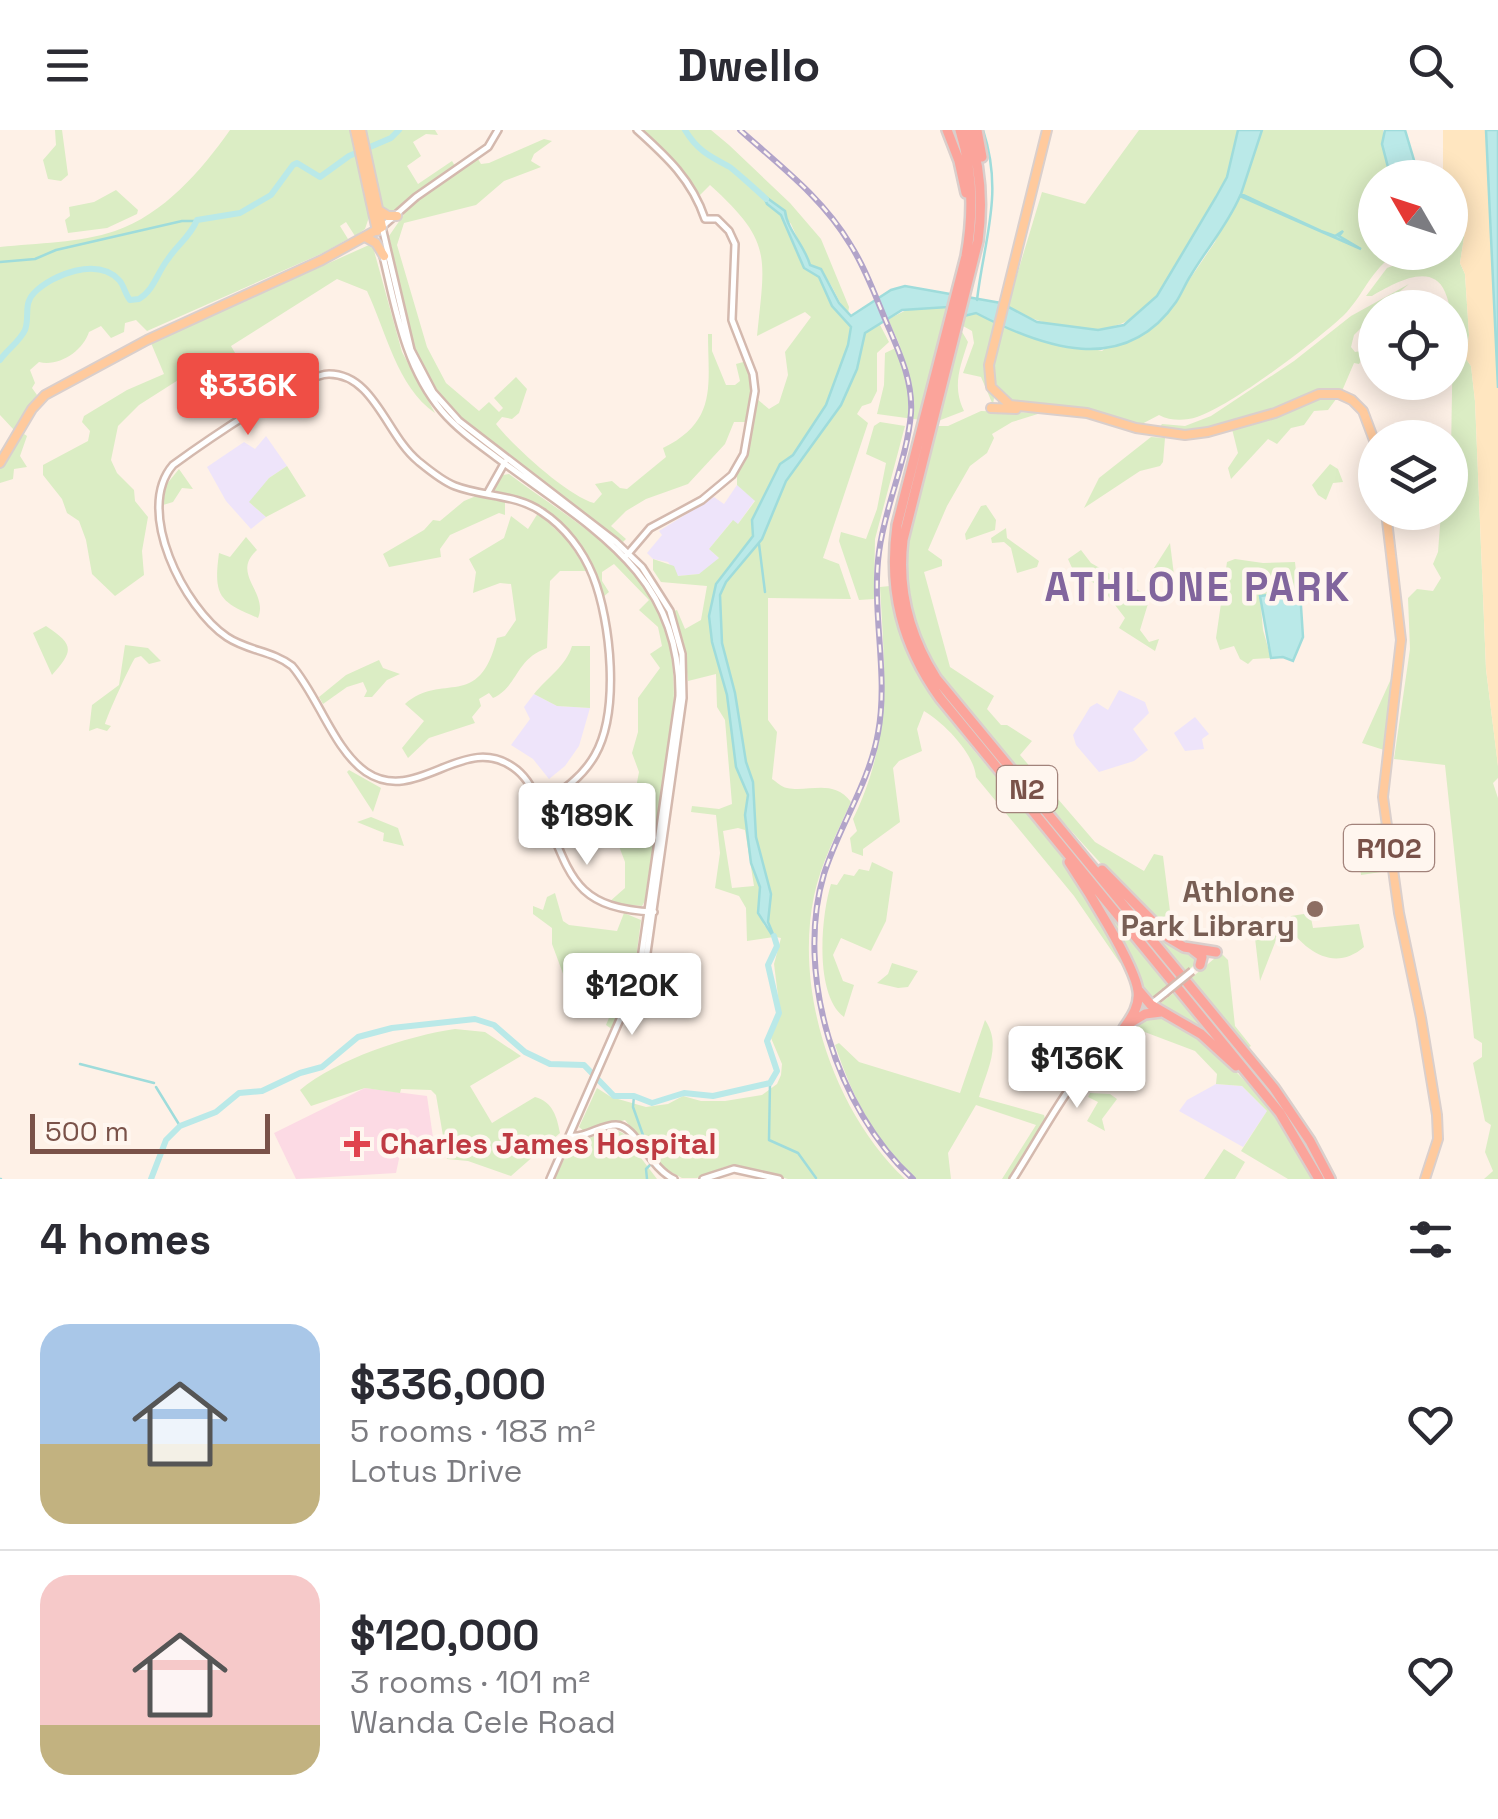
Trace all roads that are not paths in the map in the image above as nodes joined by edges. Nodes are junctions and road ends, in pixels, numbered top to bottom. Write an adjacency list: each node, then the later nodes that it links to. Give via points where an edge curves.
1 (358, 130): 9 (main road)
2 (498, 130): 11 (street, via 488,147)
3 (636, 130): 26 (street, via 680,170 705,219 720,222 735,244 732,320 755,391 744,454 732,475 650,528)
4 (947, 130): 14 (highway, via 965,185)
5 (960, 130): 14 (highway, N2, via 971,186)
6 (968, 130): 10 (highway, N2)
7 (977, 130): 10 (highway)
8 (1048, 130): 20 (main road, via 988,376 1001,400)
9 (376, 210): 11 (main road); 12 (main road); 13 (main road)
10 (982, 210): 17 (highway, N2)
11 (395, 218): 12 (street); 15 (street)
12 (380, 229): 13 (main road); 15 (street); 16 (street)
13 (364, 238): 16 (main road); 23 (main road, via 44,395)
14 (969, 241): 17 (highway, N2)
15 (386, 244): 22 (street, via 418,366 447,409)
16 (384, 256): 22 (street, via 404,340 427,389 454,422)
17 (968, 269): 18 (highway, N2)
18 (949, 340): 28 (highway, N2, via 897,525 892,566 898,612 928,680); 29 (highway, N2, via 903,540 906,611 936,678)
19 (991, 408): 20 (main road)
20 (1020, 408): 21 (main road, via 1088,412 1136,428 1191,435 1332,393 1358,405)
21 (1368, 420)
22 (506, 461): 24 (street); 26 (street)
23 (0, 463)
24 (486, 494): 27 (street, via 531,505 568,534 594,578 603,615 609,682 602,740 580,776); 27 (street, via 456,487 426,467 398,441 360,386 327,374 307,379 178,461 157,500 172,563 194,604 229,638 292,666 366,772 402,783 470,757 496,759 526,778)
25 (1388, 530): 47 (main road, R102, via 1401,640 1383,797 1437,1115 1438,1139)
26 (627, 555): 30 (street, via 670,611 684,674)
27 (540, 805): 30 (street, via 584,892 604,904)
28 (1037, 815): 34 (highway, via 1087,890); 38 (highway, N2)
29 (1051, 818): 31 (highway, via 1160,932); 46 (highway, N2, via 1274,1088)
30 (651, 912): 39 (street, via 628,1007)
31 (1191, 948): 32 (highway); 33 (highway, via 1202,957)
32 (1216, 952): 33 (street)
33 (1196, 968): 35 (street, bridge)
34 (1138, 990): 35 (highway); 37 (highway)
35 (1151, 1005): 36 (highway); 37 (street)
36 (1163, 1012): 37 (highway); 38 (highway, via 1209,1040)
37 (1124, 1028): 44 (street, via 1096,1052)
38 (1272, 1104): 45 (highway, N2)
39 (569, 1136): 40 (street); 41 (street, via 622,1125 654,1166)
40 (550, 1179)
41 (674, 1179)
42 (703, 1179): 43 (street, via 734,1169)
43 (780, 1179)
44 (1013, 1179)
45 (1319, 1179)
46 (1330, 1179)
47 (1425, 1179)

